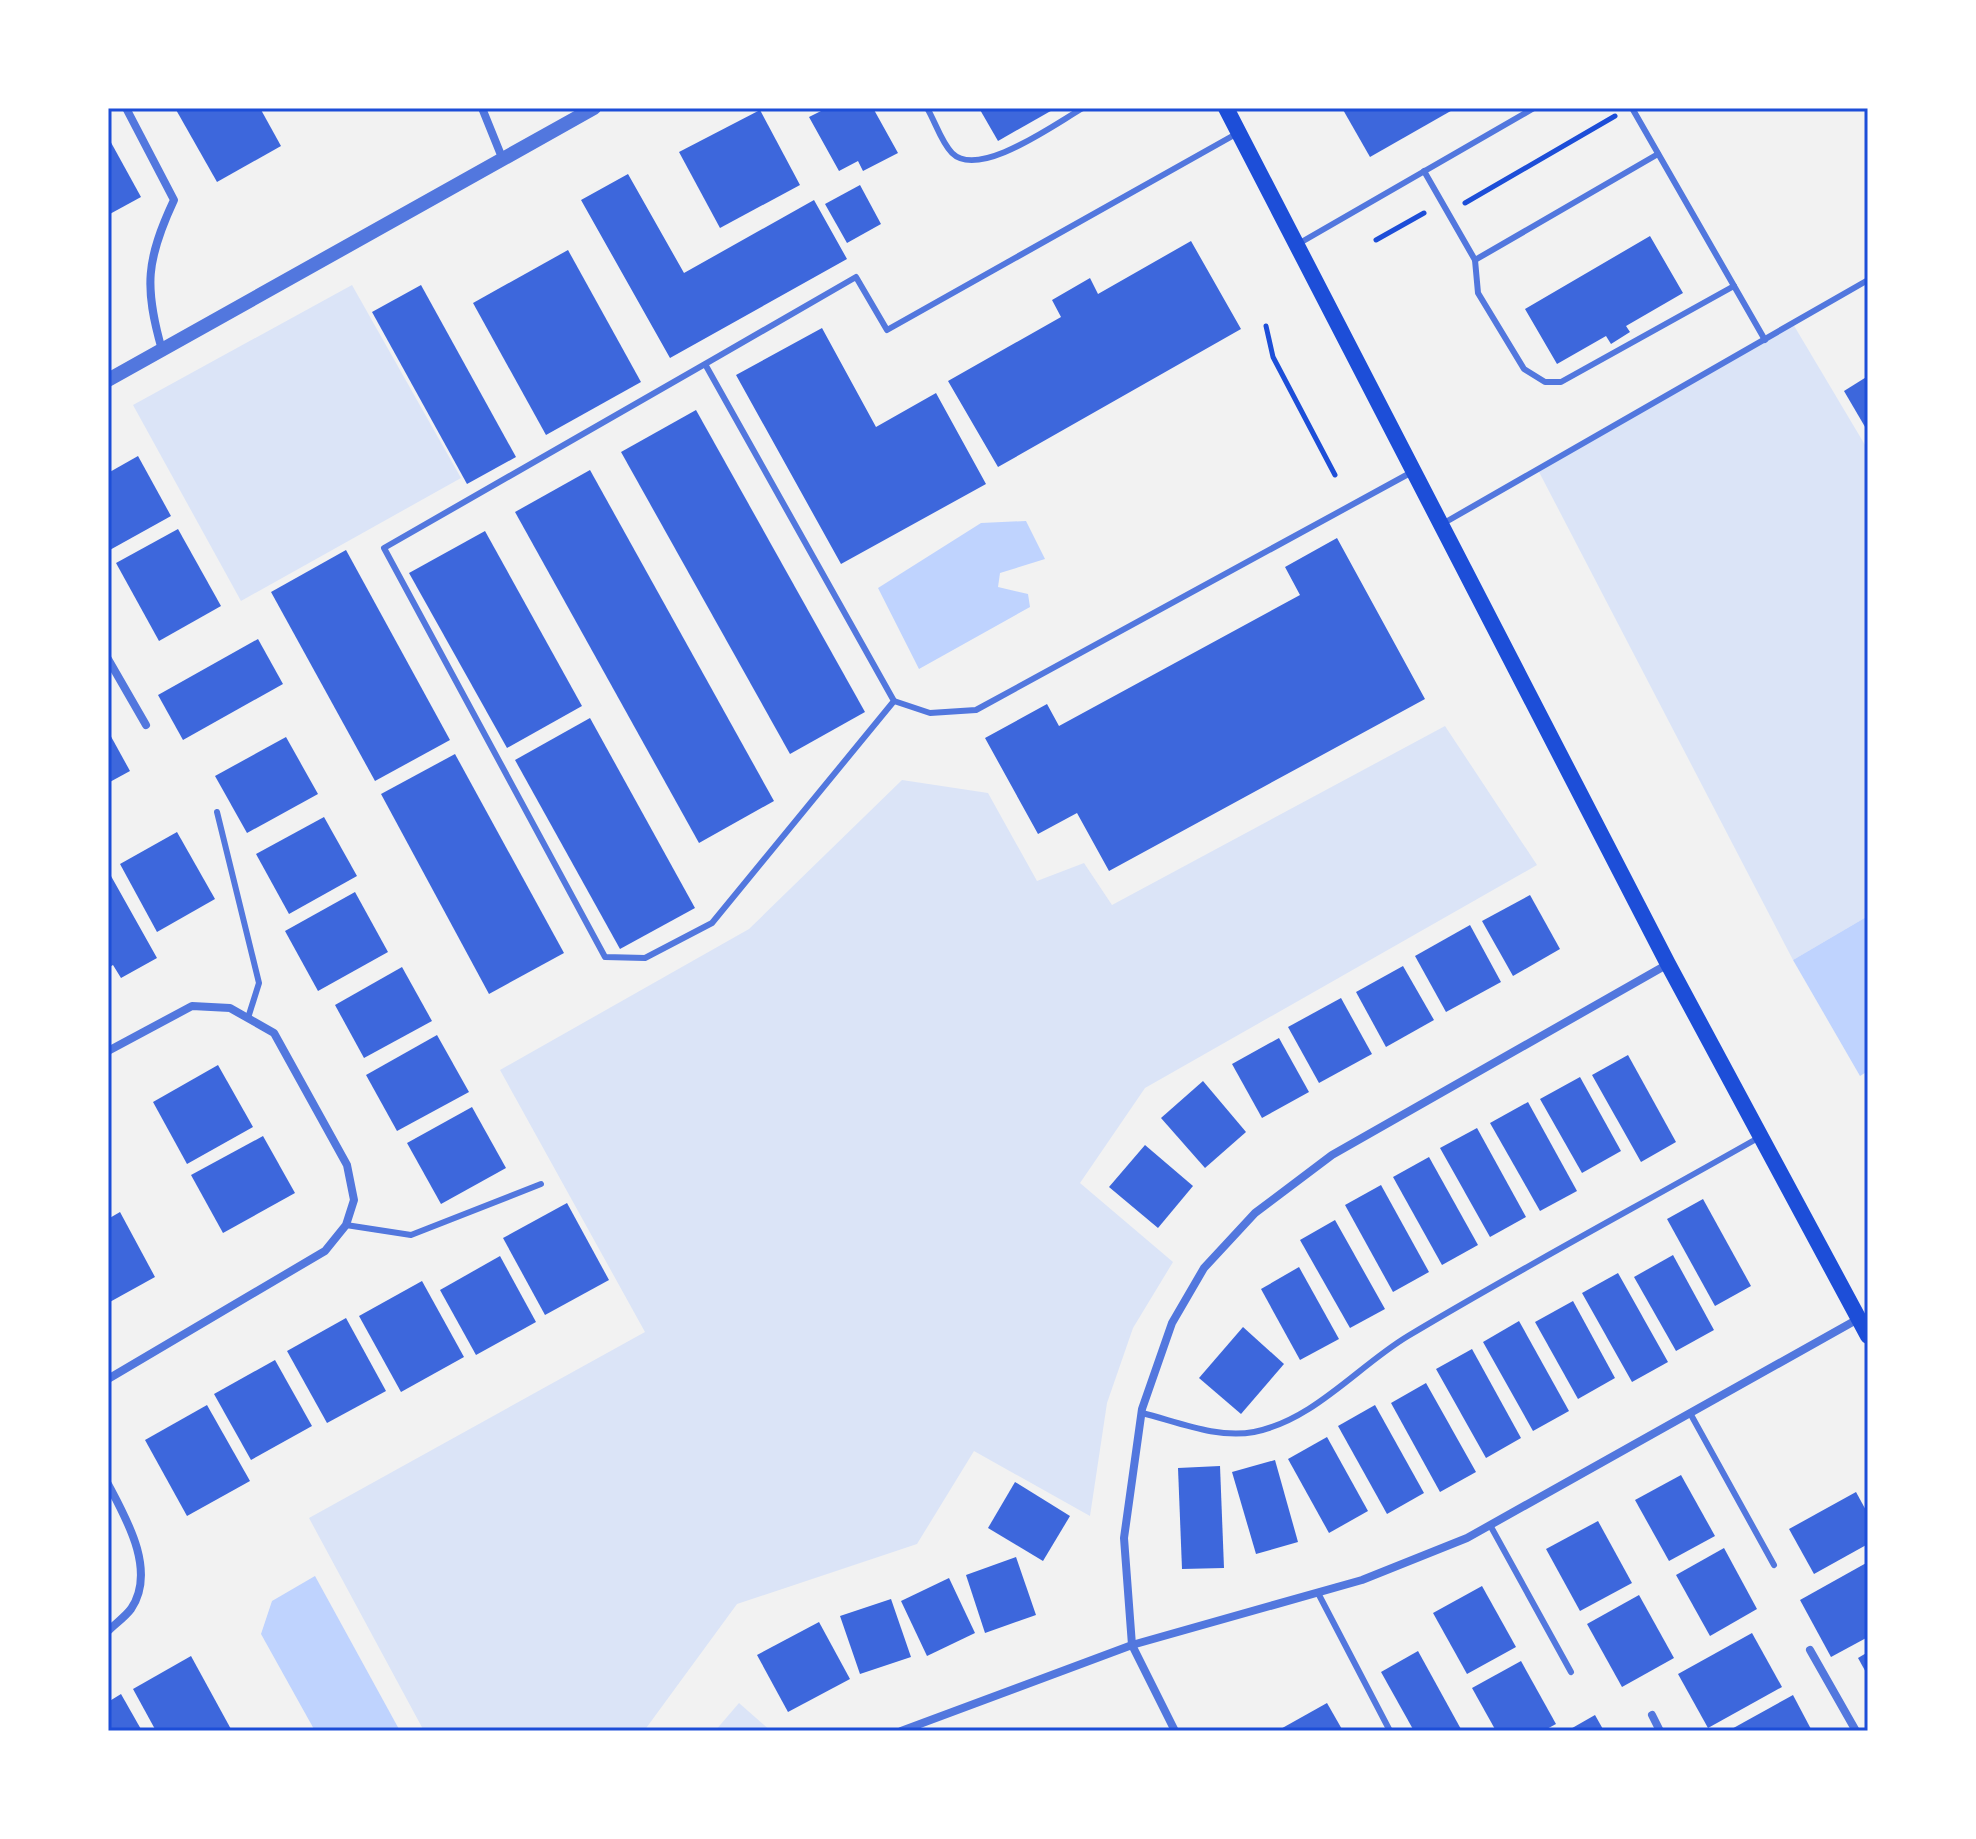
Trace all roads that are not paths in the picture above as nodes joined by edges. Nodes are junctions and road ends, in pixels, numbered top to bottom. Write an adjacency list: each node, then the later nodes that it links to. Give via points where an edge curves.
1 (126, 108): 18 (street, via 174,200 153,244 149,304)
2 (482, 108): 11 (street)
3 (594, 108): 11 (street)
4 (927, 108): 5 (lane, via 952,153 972,163 997,156)
5 (1083, 108)
6 (1226, 108): 9 (main road)
7 (1534, 108): 12 (lane)
8 (1633, 111): 10 (lane)
9 (1239, 133): 13 (main road); 19 (lane, via 887,330 856,277)
10 (1658, 154): 14 (lane); 16 (lane)
11 (503, 160): 18 (street)
12 (1424, 171): 13 (lane); 14 (lane)
13 (1297, 244): 21 (main road)
14 (1475, 260): 16 (lane, via 1478,293 1524,369 1545,382 1561,382)
15 (1868, 280): 17 (lane)
16 (1734, 286): 17 (lane)
17 (1765, 340): 22 (lane)
18 (162, 350): 20 (street)
19 (705, 364): 24 (lane); 24 (lane, via 384,548 605,957 645,958 712,923)
20 (108, 380)
21 (1413, 471): 22 (main road); 24 (lane, via 976,710 930,713)
22 (1441, 525): 27 (main road)
23 (108, 659): 25 (street)
24 (894, 701)
25 (146, 725)
26 (217, 812): 28 (lane, via 259,983)
27 (1668, 964): 30 (main road); 36 (street, via 1332,1155 1255,1213 1204,1268 1178,1312)
28 (248, 1018): 29 (street, via 230,1008 192,1006); 32 (street, via 274,1033 283,1045 347,1165 354,1200)
29 (108, 1051)
30 (1759, 1138): 33 (main road); 36 (lane, via 1405,1338 1284,1420 1257,1432 1227,1435)
31 (541, 1184): 32 (lane, via 411,1235)
32 (346, 1225): 35 (street, via 325,1251)
33 (1859, 1319): 34 (main road); 37 (street)
34 (1868, 1336)
35 (108, 1379)
36 (1142, 1413): 43 (street, via 1124,1538)
37 (1690, 1413): 39 (street); 40 (lane)
38 (108, 1484): 42 (street, via 136,1543 141,1576 132,1608)
39 (1490, 1525): 41 (street, via 1362,1580); 45 (lane)
40 (1774, 1565)
41 (1318, 1593): 43 (street); 49 (lane)
42 (108, 1631)
43 (1132, 1645): 47 (street); 48 (street)
44 (1810, 1650): 51 (street)
45 (1571, 1672)
46 (1652, 1715): 50 (street)
47 (901, 1731)
48 (1175, 1731)
49 (1390, 1731)
50 (1660, 1731)
51 (1856, 1731)

